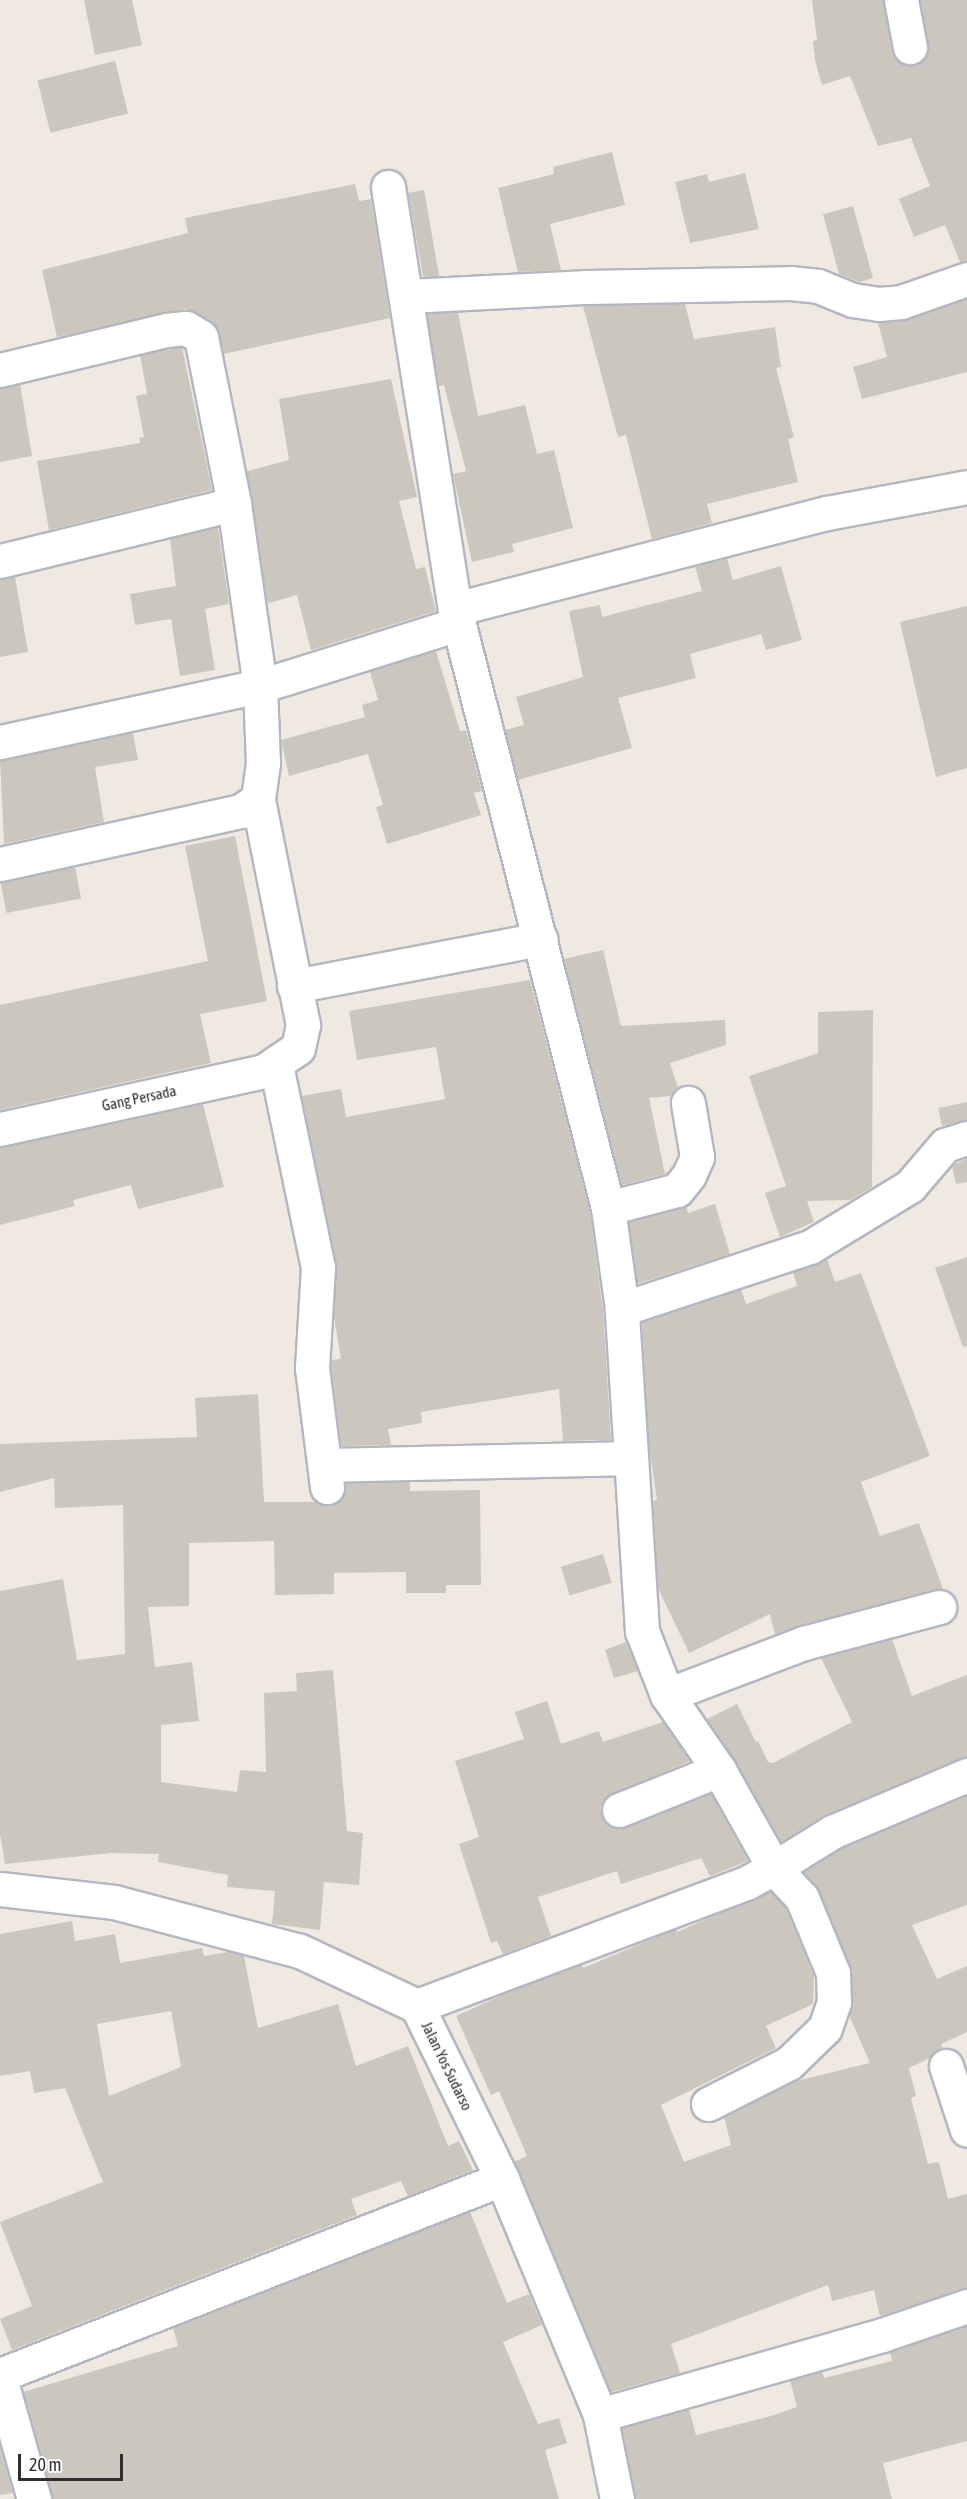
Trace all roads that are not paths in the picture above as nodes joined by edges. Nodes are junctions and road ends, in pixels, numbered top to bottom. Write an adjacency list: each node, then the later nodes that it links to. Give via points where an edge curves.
1 (902, 0): 2 (street)
2 (910, 47)
3 (388, 187): 5 (street)
4 (967, 279): 5 (street, via 901,302 879,304 804,284 588,287)
5 (408, 296): 10 (street)
6 (0, 370): 8 (street, via 186,328 201,337)
7 (967, 487): 10 (street, via 827,513)
8 (234, 504): 9 (street); 11 (street)
9 (0, 561)
10 (457, 616): 11 (street); 15 (street, via 521,878)
11 (260, 686): 12 (street); 13 (street, via 263,763)
12 (0, 742)
13 (258, 799): 14 (street, via 241,811); 16 (street)
14 (0, 864)
15 (541, 939): 16 (street); 21 (street)
16 (294, 986): 17 (street, via 303,1025 298,1048)
17 (276, 1065): 19 (street, Gang Persada); 23 (street, via 318,1267 312,1368 326,1476)
18 (688, 1103): 21 (street, via 696,1157 677,1190)
19 (0, 1129)
20 (967, 1138): 22 (street, via 945,1145 898,1194 810,1247)
21 (608, 1208): 22 (street)
22 (622, 1309): 23 (street)
23 (628, 1458): 25 (street, via 639,1613)
24 (939, 1607): 25 (street, via 804,1643)
25 (667, 1695): 26 (street)
26 (718, 1770): 28 (street); 29 (street)
27 (967, 1775): 29 (street, via 831,1832)
28 (619, 1810)
29 (774, 1868): 31 (street, via 747,1882); 33 (street, via 802,1898 833,1973 834,2002 825,2028 789,2063)
30 (0, 1889): 31 (street, Jalan Yos Sudarso, via 114,1902 300,1951)
31 (417, 2006): 35 (street, Jalan Yos Sudarso)
32 (946, 2066): 34 (street)
33 (708, 2104)
34 (967, 2130)
35 (502, 2179): 37 (street); 38 (street, Jalan Yos Sudarso)
36 (967, 2306): 38 (street, via 882,2335)
37 (0, 2377): 39 (street)
38 (600, 2415): 40 (street, Jalan Yos Sudarso)
39 (28, 2498)
40 (617, 2499)

